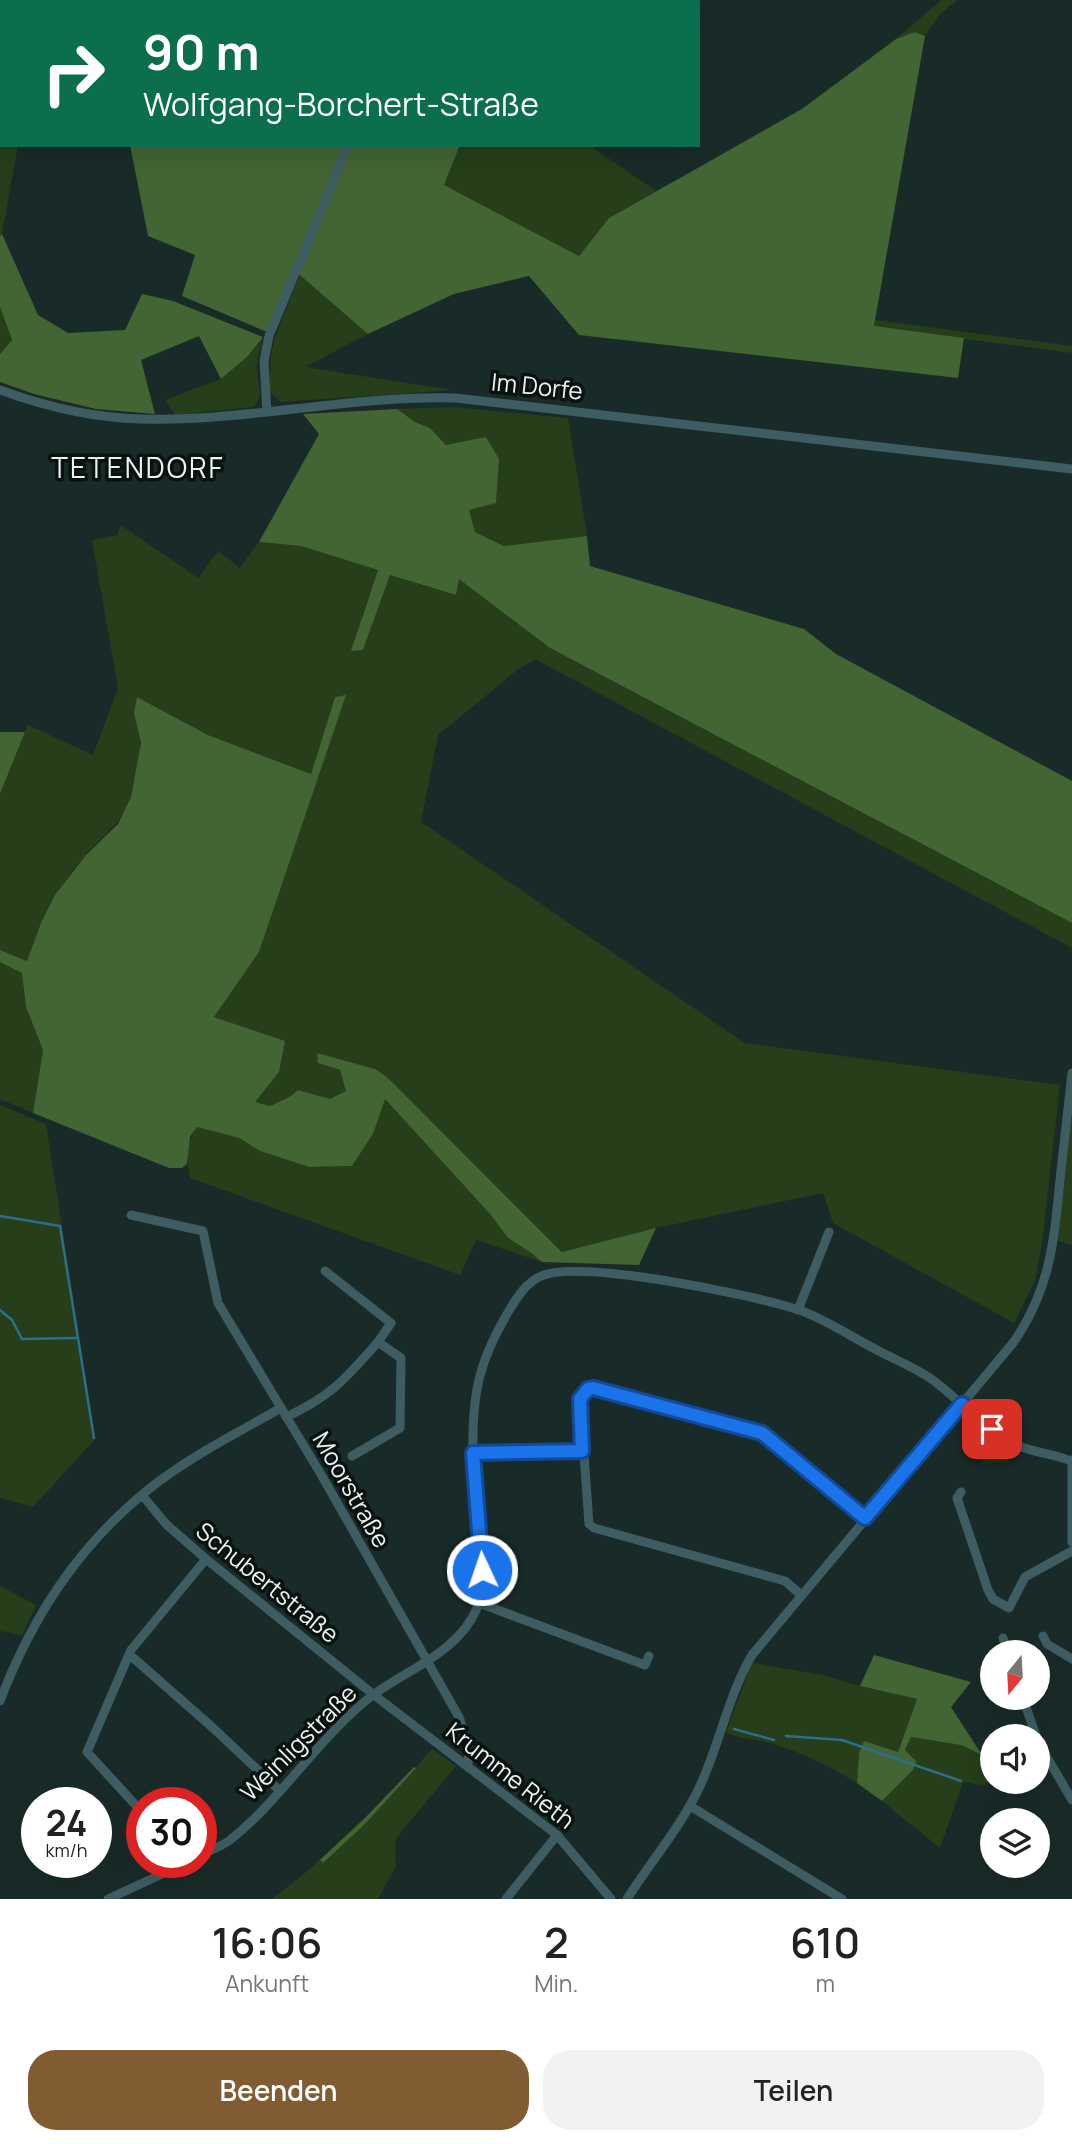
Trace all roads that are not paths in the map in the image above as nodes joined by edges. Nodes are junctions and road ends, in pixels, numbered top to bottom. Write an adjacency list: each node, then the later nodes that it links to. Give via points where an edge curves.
1 (347, 147): 3 (street, via 269,336 264,361)
2 (0, 390): 3 (street, Im Dorfe, via 61,408 139,419)
3 (267, 412): 4 (street, Im Dorfe, via 393,398 456,398)
4 (1072, 469)
5 (1072, 1073): 11 (street, via 1054,1235 1042,1289 1017,1336)
6 (131, 1215): 12 (street, Moorstraße, via 203,1231 218,1303)
7 (829, 1232): 9 (street)
8 (325, 1271): 10 (street, via 391,1323)
9 (798, 1310): 11 (street, via 935,1381); 14 (street, via 627,1276 548,1274 531,1282 516,1299 487,1348 477,1383)
10 (378, 1342): 12 (street, via 323,1398); 15 (street, via 401,1358 400,1428)
11 (962, 1404): 16 (street, via 1011,1443); 19 (street)
12 (283, 1412): 18 (street, via 227,1438); 29 (street, Moorstraße)
13 (582, 1451): 14 (street); 19 (street, via 580,1399 584,1391 593,1388 762,1433); 23 (street, via 586,1516 594,1528 785,1581)
14 (473, 1453): 24 (street, via 482,1551)
15 (352, 1456)
16 (1072, 1461): 20 (street)
17 (961, 1492): 21 (street, via 957,1498 988,1590 993,1599 1009,1608 1025,1577)
18 (142, 1495): 22 (street, Schubertstraße, via 166,1524); 31 (street, via 63,1580 30,1630)
19 (865, 1518): 23 (street)
20 (1072, 1542)
21 (1072, 1551)
22 (206, 1559): 26 (street); 30 (street, Schubertstraße)
23 (801, 1595): 37 (street, via 745,1667)
24 (479, 1603): 27 (street, via 645,1665); 29 (street, Weinligstraße, via 461,1634)
25 (1043, 1636): 28 (street, via 1047,1644)
26 (130, 1655): 34 (street); 35 (street, via 88,1752)
27 (649, 1656)
28 (1072, 1659)
29 (426, 1661): 30 (street, Weinligstraße); 33 (street, Moorstraße, via 461,1722 469,1748)
30 (374, 1695): 33 (street, Krumme Rieth); 34 (street, Weinligstraße)
31 (0, 1701)
32 (1050, 1762): 36 (street)
33 (468, 1766): 38 (street, Krumme Rieth)
34 (280, 1791): 39 (street, Weinligstraße)
35 (126, 1794)
36 (1072, 1800)
37 (690, 1806): 44 (street); 45 (street)
38 (557, 1835): 42 (street); 43 (street, Krumme Rieth)
39 (217, 1847)
40 (151, 1878): 41 (street)
41 (108, 1899)
42 (506, 1899)
43 (611, 1899)
44 (627, 1899)
45 (842, 1899)

